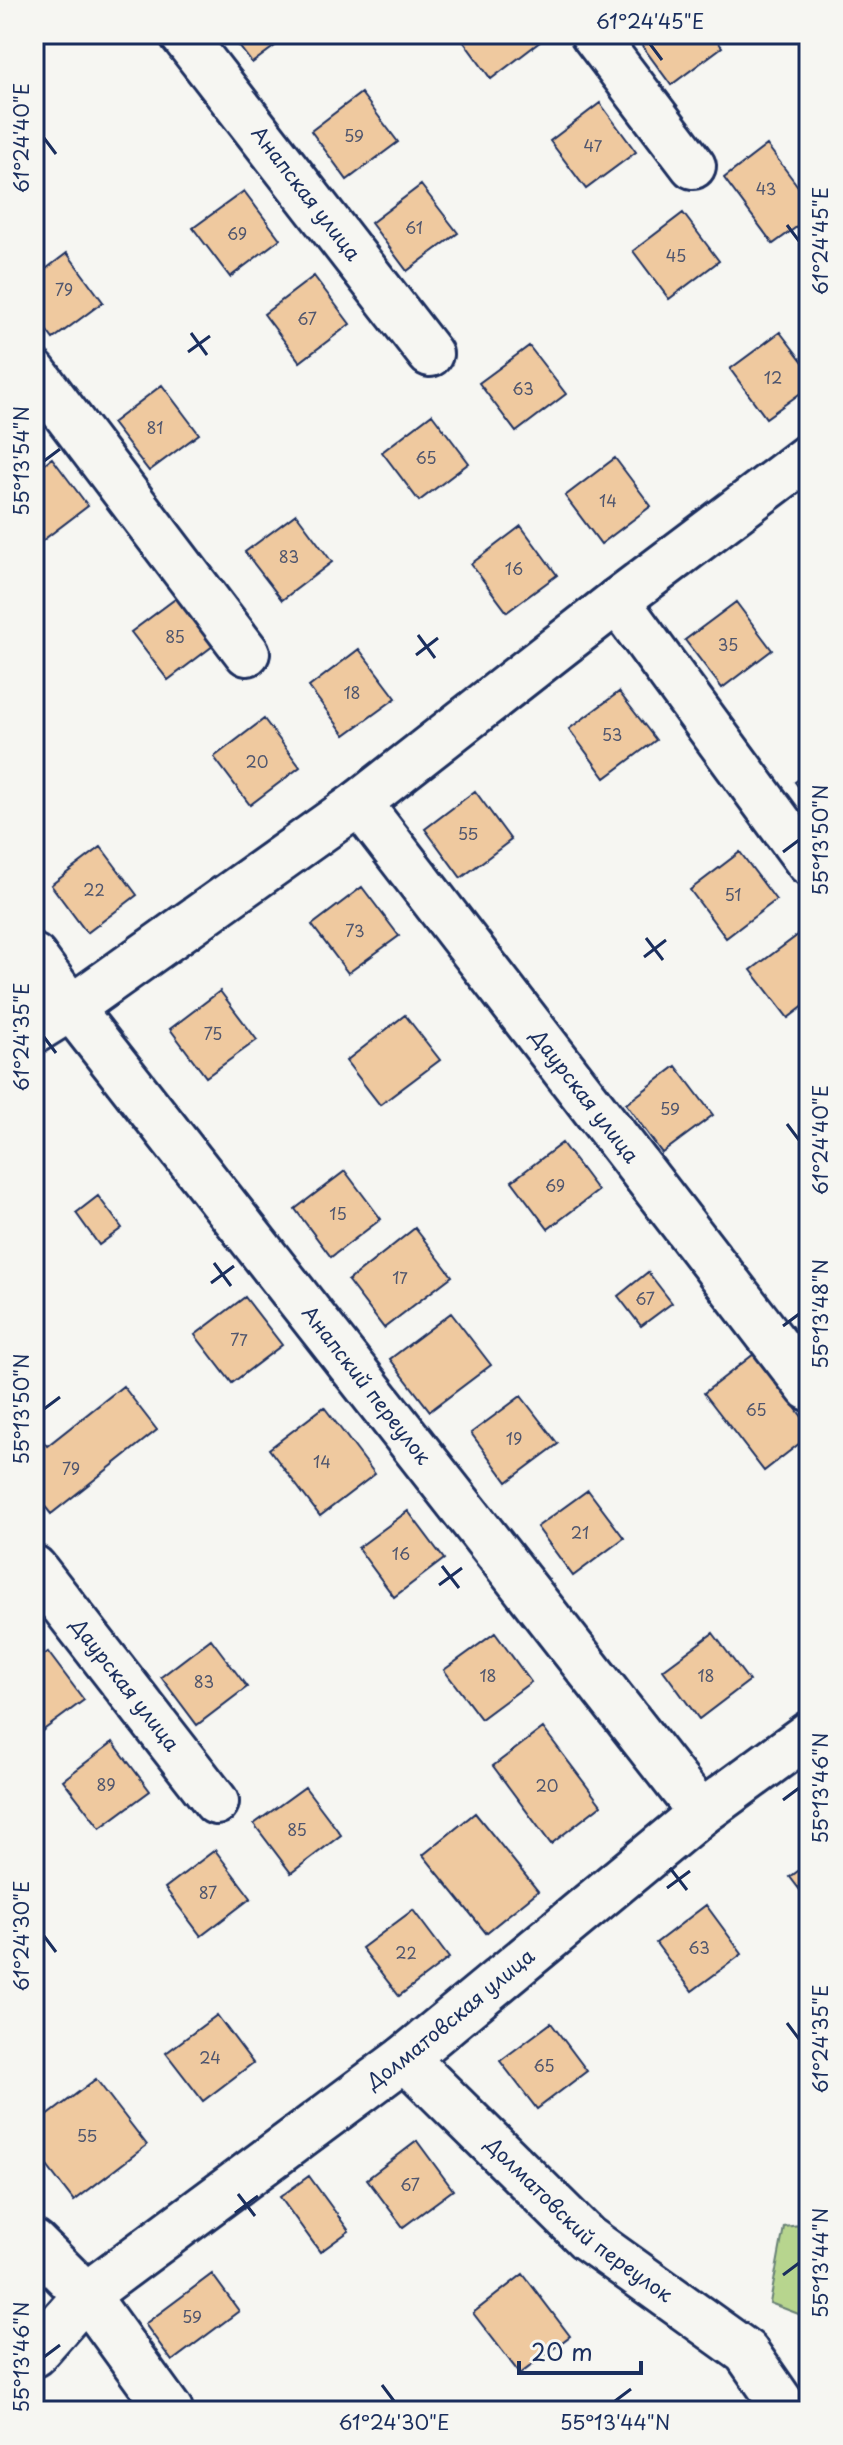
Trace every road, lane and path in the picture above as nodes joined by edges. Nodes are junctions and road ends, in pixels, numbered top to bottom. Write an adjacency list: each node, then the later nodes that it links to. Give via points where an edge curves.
1 (182, 34): 4 (street, Анапская улица)
2 (593, 34): 3 (street)
3 (693, 166)
4 (430, 354)
5 (34, 372): 8 (street)
6 (809, 456): 7 (street)
7 (617, 601): 9 (street); 10 (street)
8 (247, 653)
9 (359, 803): 12 (street); 14 (street, Даурская улица)
10 (809, 863)
11 (34, 957): 12 (street, Анапский переулок)
12 (71, 1008): 13 (street); 18 (street, Анапский переулок)
13 (34, 1031)
14 (809, 1388)
15 (34, 1568): 17 (street, Даурская улица)
16 (809, 1734): 18 (street, Долматовская улица)
17 (216, 1802)
18 (701, 1813): 19 (street, Долматовская улица)
19 (405, 2058): 21 (street, Долматовская улица); 24 (street, Долматовский переулок, via 587,2238 746,2352)
20 (34, 2243): 21 (street)
21 (86, 2295): 22 (street, Долматовская улица); 23 (street)
22 (34, 2354)
23 (170, 2411)
24 (787, 2411)

